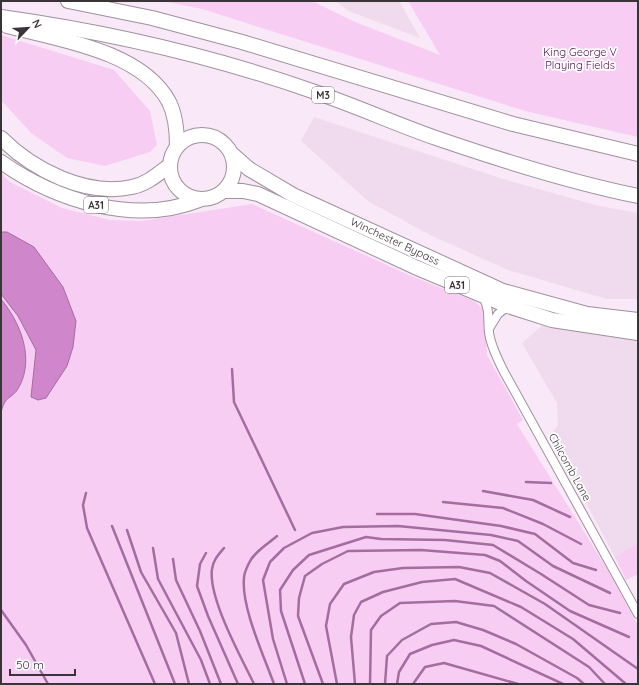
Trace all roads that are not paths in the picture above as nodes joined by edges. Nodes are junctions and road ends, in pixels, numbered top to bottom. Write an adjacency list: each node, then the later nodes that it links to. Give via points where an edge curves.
1 (68, 1): 7 (highway, via 152,18 235,40 513,124)
2 (1, 17): 11 (highway, M3, via 84,29 220,62 314,92 436,138 526,168 597,188)
3 (1, 24): 5 (highway, via 107,54 144,74 159,87 169,101 177,130)
4 (1, 138): 9 (highway, A31, via 46,171 99,188 133,187 149,181)
5 (177, 146): 6 (highway, via 185,139 207,135 217,138); 9 (highway)
6 (232, 154): 10 (highway, via 234,174); 15 (highway, Winchester Bypass / A31, via 249,169 293,195 503,291 587,314)
7 (638, 154)
8 (1, 162): 12 (highway, A31, via 39,185 87,203 156,209 180,207)
9 (170, 165): 12 (highway, via 174,184 181,192)
10 (224, 191): 12 (highway, via 217,196); 13 (highway, Winchester Bypass / A31, via 243,190 258,194)
11 (638, 196)
12 (199, 200)
13 (483, 296): 14 (highway, Winchester Bypass / A31); 16 (street, Chilcomb Lane, via 490,313)
14 (508, 306): 16 (street, via 498,314); 17 (highway, Winchester Bypass / A31, via 552,320)
15 (638, 320)
16 (489, 328): 18 (street, Chilcomb Lane, via 494,352 502,370)
17 (638, 333)
18 (638, 614)

